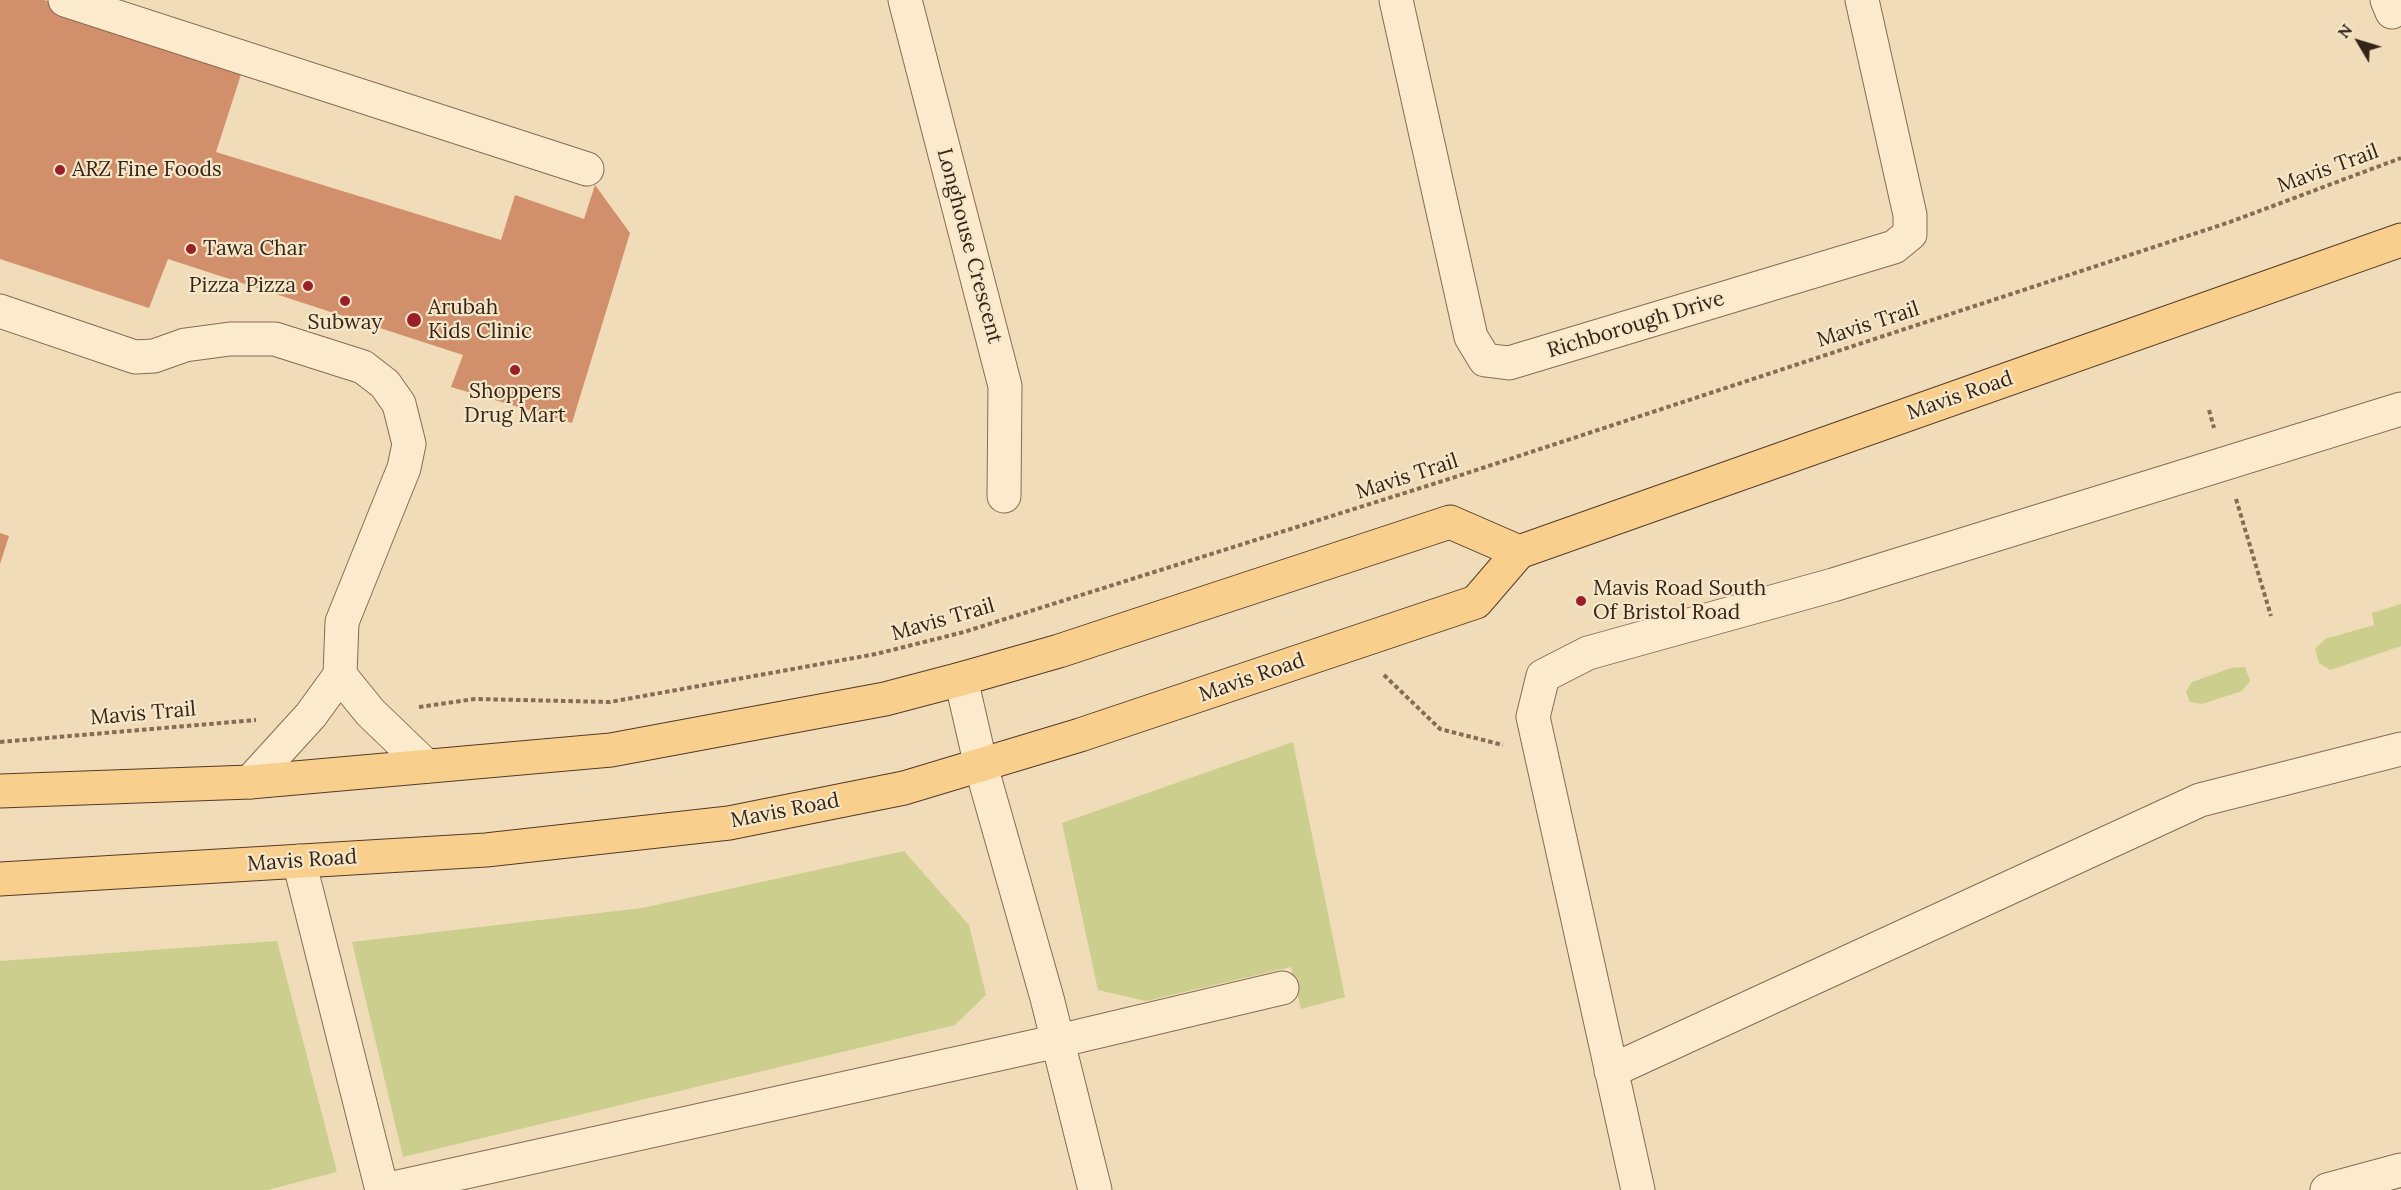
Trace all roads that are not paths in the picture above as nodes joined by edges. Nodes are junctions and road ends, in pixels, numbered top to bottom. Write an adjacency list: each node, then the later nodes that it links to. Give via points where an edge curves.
1 (65, 0): 5 (street)
2 (905, 0): 9 (street, Longhouse Crescent, via 1005,386)
3 (1396, 0): 4 (street, Richborough Drive, via 1471,337 1485,360 1509,363 1894,247 1910,234 1910,215)
4 (1862, 0)
5 (587, 169)
6 (2401, 240): 10 (main road, Mavis Road)
7 (0, 311): 11 (street, via 135,357 230,339 275,339 363,367 385,384 399,404 409,444 404,468 342,622)
8 (2401, 409): 22 (street, via 1833,585 1588,653 1543,676 1533,717)
9 (1004, 496)
10 (1519, 552): 12 (main road, via 1450,522); 15 (main road, Mavis Road, via 1476,602)
11 (340, 675): 14 (street, via 370,712); 16 (street, via 311,716)
12 (961, 679): 14 (main road, via 885,699 611,750); 15 (street)
13 (2401, 749): 22 (street, via 2200,800)
14 (426, 766): 16 (main road)
15 (981, 766): 18 (main road, Mavis Road, via 904,788 729,823 486,850); 21 (street)
16 (250, 782): 17 (main road)
17 (0, 791)
18 (299, 861): 19 (main road, Mavis Road); 24 (street)
19 (0, 879)
20 (1282, 988): 21 (street)
21 (1058, 1041): 24 (street); 25 (street)
22 (1611, 1071): 26 (street)
23 (2401, 1170): 27 (street)
24 (383, 1190)
25 (1095, 1190)
26 (1638, 1190)
27 (2327, 1190)

